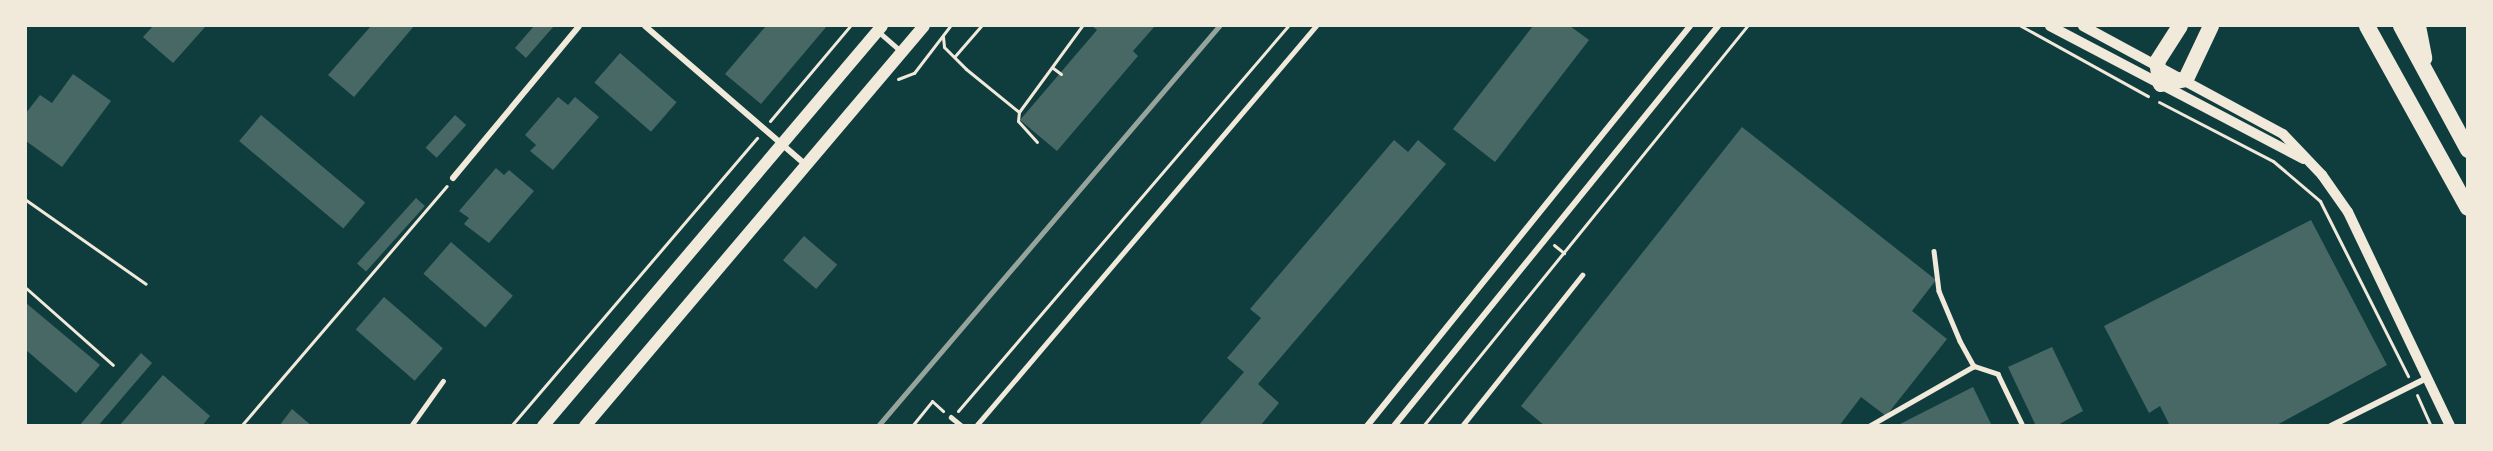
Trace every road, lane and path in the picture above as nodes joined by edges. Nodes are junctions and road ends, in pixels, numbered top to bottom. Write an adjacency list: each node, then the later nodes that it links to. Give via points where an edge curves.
1 (579, 26): 39 (street)
2 (645, 26): 33 (street)
3 (850, 26): 33 (path)
4 (924, 26): 24 (main road)
5 (950, 26): 25 (path, via 943,35 944,47)
6 (981, 26): 25 (path)
7 (1082, 26): 27 (path)
8 (1288, 26): 51 (path)
9 (1316, 26): 59 (lane)
10 (1690, 26): 60 (street)
11 (1718, 26): 61 (street)
12 (1747, 26): 62 (path)
13 (2021, 26): 50 (path, via 2273,161 2304,184 2330,214)
14 (2050, 26): 30 (street)
15 (2083, 26): 26 (street)
16 (2180, 26): 26 (highway)
17 (2211, 26): 29 (highway)
18 (2359, 26): 23 (highway)
19 (2367, 26): 23 (highway)
20 (2401, 26): 31 (highway)
21 (2418, 26): 31 (highway)
22 (880, 28): 24 (lane); 35 (main road)
23 (2377, 44): 41 (highway)
24 (903, 51): 38 (main road)
25 (955, 56): 32 (path)
26 (2157, 62): 29 (street); 30 (highway)
27 (1053, 68): 28 (path); 32 (path)
28 (1060, 74)
29 (2186, 79): 30 (highway); 37 (street, via 2283,134)
30 (2162, 84): 37 (street)
31 (2432, 85): 36 (highway)
32 (1018, 112): 34 (path, via 1018,121)
33 (765, 129): 35 (street); 54 (path)
34 (1037, 142)
35 (782, 143): 38 (street); 55 (main road)
36 (2468, 150)
37 (2308, 162): 48 (street, via 2348,212)
38 (806, 165): 56 (main road)
39 (453, 178): 52 (path)
40 (26, 200): 44 (path)
41 (2468, 208)
42 (1934, 251): 47 (lane, via 1939,291)
43 (1582, 275): 63 (lane)
44 (146, 284)
45 (26, 288): 46 (path)
46 (113, 365)
47 (1974, 366): 64 (lane); 65 (lane, via 1998,374)
48 (2428, 378): 50 (street); 68 (street)
49 (442, 381): 53 (lane)
50 (2412, 385): 66 (street); 67 (path)
51 (951, 417): 57 (path, via 932,401); 58 (lane)
52 (241, 426)
53 (411, 426)
54 (510, 426)
55 (543, 426)
56 (585, 426)
57 (912, 426)
58 (962, 426)
59 (976, 426)
60 (1367, 426)
61 (1394, 426)
62 (1424, 426)
63 (1462, 426)
64 (1869, 426)
65 (2023, 426)
66 (2331, 426)
67 (2431, 426)
68 (2450, 426)

